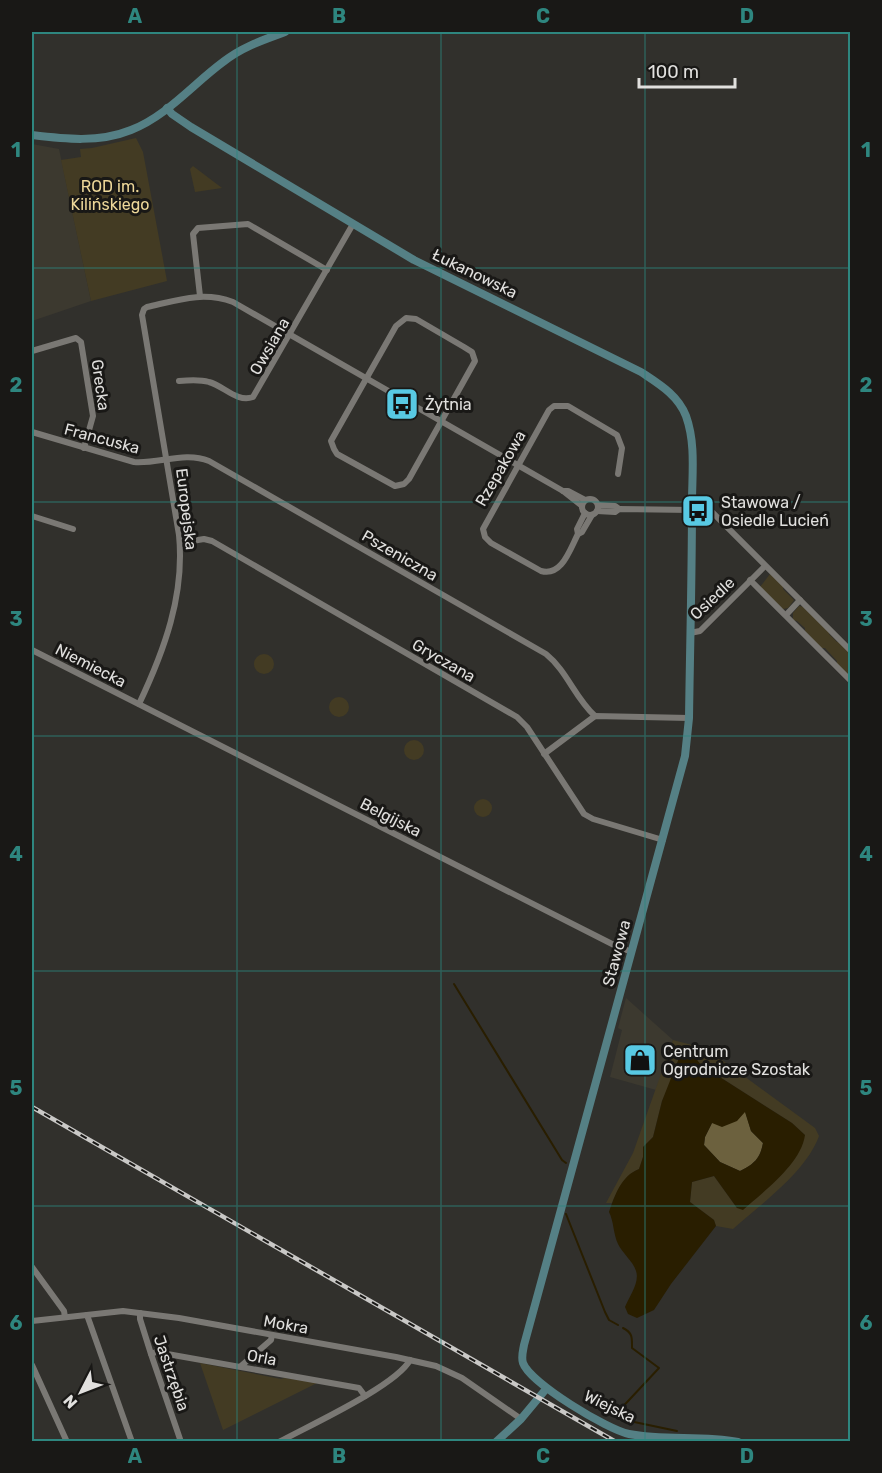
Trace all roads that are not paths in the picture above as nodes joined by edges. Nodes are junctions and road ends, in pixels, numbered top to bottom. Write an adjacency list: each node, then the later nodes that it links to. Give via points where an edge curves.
1 (285, 32): 2 (street, via 224,60)
2 (167, 108): 3 (street, via 137,128 104,138); 4 (street, Łukanowska, via 191,127)
3 (32, 135)
4 (353, 224): 5 (street, Owsiana); 17 (street, Łukanowska, via 420,263 641,372 669,391 683,410 690,431)
5 (327, 270): 6 (street, via 248,224 201,227 193,234); 7 (street, Owsiana)
6 (200, 296): 7 (street, via 233,302); 14 (street, Europejska, via 147,307 143,312)
7 (290, 335): 9 (street); 10 (street, Owsiana, via 258,392 250,398 241,398 208,381)
8 (32, 351): 13 (street, Grecka, via 76,338 81,342 93,416)
9 (366, 378): 11 (street); 11 (street, via 402,320 412,318 430,327 472,352 475,361); 11 (street, via 332,444 337,454 391,485 401,485 409,479)
10 (179, 381)
11 (442, 421): 15 (street)
12 (32, 432): 13 (street, Francuska)
13 (84, 448): 14 (street, Francuska, via 134,462)
14 (167, 460): 23 (street, Europejska); 33 (street, Pszeniczna, via 193,456 209,461 546,654)
15 (517, 465): 16 (street, Rzepakowa, via 549,410 563,405 617,435 622,448); 18 (street, via 568,491); 22 (street, Rzepakowa, via 483,524 488,540 549,572 558,569)
16 (618, 474)
17 (692, 506): 19 (street); 24 (street, via 704,504); 28 (street, Stawowa)
18 (584, 507): 19 (street); 19 (street, via 593,499); 22 (street, Rzepakowa)
19 (596, 510): 22 (street, Rzepakowa)
20 (32, 516): 21 (street)
21 (73, 529)
22 (578, 534)
23 (180, 543): 32 (street, Europejska, via 178,587 167,638); 35 (street, Gryczana, via 212,541 498,706 522,722)
24 (765, 566): 25 (street, Osiedle); 26 (street)
25 (750, 580): 27 (street, Osiedle); 28 (street, Osiedle, via 700,631)
26 (800, 600): 27 (street); 30 (street)
27 (786, 615): 31 (street, Osiedle)
28 (690, 633): 34 (street, Stawowa)
29 (32, 650): 32 (street, Niemiecka)
30 (850, 650)
31 (850, 680)
32 (139, 704): 37 (street, Belgijska)
33 (595, 716): 34 (street); 35 (street)
34 (689, 718): 36 (street, Stawowa, via 682,770)
35 (544, 754): 36 (street, Gryczana, via 586,816)
36 (663, 840): 37 (street, Stawowa)
37 (632, 952): 48 (street, Stawowa, via 522,1353 525,1367)
38 (32, 1267): 41 (street)
39 (140, 1313): 40 (street, Mokra); 43 (street, Mokra); 44 (street, Jastrzębia)
40 (87, 1315): 41 (street, Mokra); 53 (street)
41 (65, 1317): 42 (street, Mokra)
42 (32, 1321)
43 (272, 1335): 45 (street, Mokra); 47 (street)
44 (151, 1354): 47 (street, Orla); 54 (street, Jastrzębia)
45 (410, 1360): 49 (street, via 405,1370); 50 (street, Mokra, via 462,1378)
46 (32, 1365): 52 (street)
47 (241, 1366): 49 (street, Orla, via 360,1388)
48 (546, 1389): 50 (street); 56 (street, Wiejska, via 628,1434)
49 (365, 1396): 55 (street)
50 (521, 1419): 51 (street)
51 (497, 1441)
52 (67, 1442)
53 (132, 1442)
54 (181, 1442)
55 (279, 1442)
56 (738, 1442)

